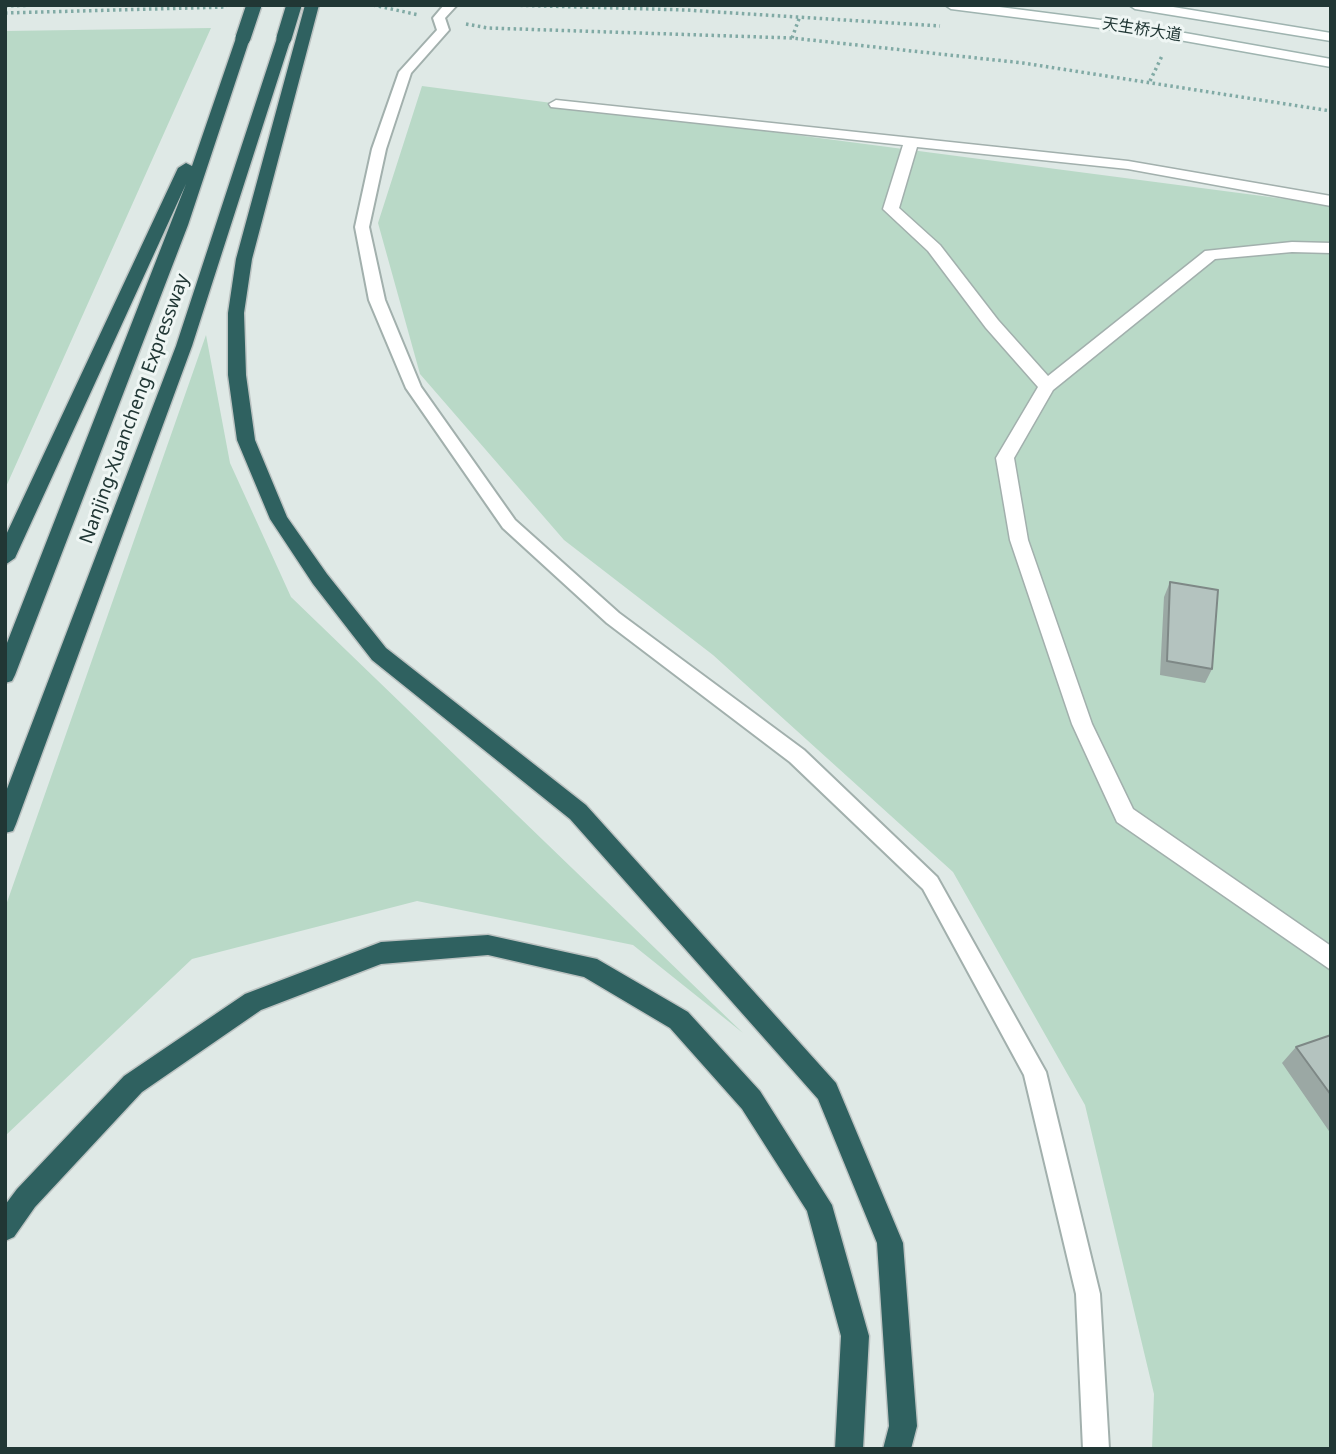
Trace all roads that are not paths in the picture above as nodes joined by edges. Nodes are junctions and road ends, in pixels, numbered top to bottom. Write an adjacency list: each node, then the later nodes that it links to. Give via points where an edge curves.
1 (254, 5): 10 (highway, Nanjing-Xuancheng Expressway, bridge)
2 (293, 5): 8 (highway, Nanjing-Xuancheng Expressway, bridge)
3 (312, 5): 8 (highway)
4 (951, 5): 9 (street, 天生桥大道, via 1140,29)
5 (1135, 5): 7 (street, 天生桥大道)
6 (445, 12): 23 (lane, via 443,30 405,72 379,149 362,227 377,300 414,388 509,524 613,618 797,756 930,883 1035,1072 1088,1294)
7 (1331, 37)
8 (295, 38): 18 (highway, Nanjing-Xuancheng Expressway); 22 (highway, via 244,259 236,313 237,375 246,440 279,519 379,654 578,813 827,1091 890,1243 903,1426)
9 (1331, 63)
10 (230, 74): 16 (highway); 17 (highway, Nanjing-Xuancheng Expressway, via 180,225)
11 (555, 104): 12 (street)
12 (911, 143): 13 (street, via 1128,165); 15 (street, via 891,209 934,247 992,324)
13 (1331, 201)
14 (1331, 248): 15 (street, via 1211,254)
15 (1047, 386): 19 (street, via 1005,457 1019,540 1082,723 1125,816)
16 (5, 558)
17 (5, 675)
18 (5, 824)
19 (1331, 959)
20 (5, 1228): 21 (highway, via 26,1198 133,1084 253,1002 381,953 488,945 589,967 679,1020 751,1100 819,1205 855,1336)
21 (849, 1449)
22 (897, 1449)
23 (1096, 1449)

